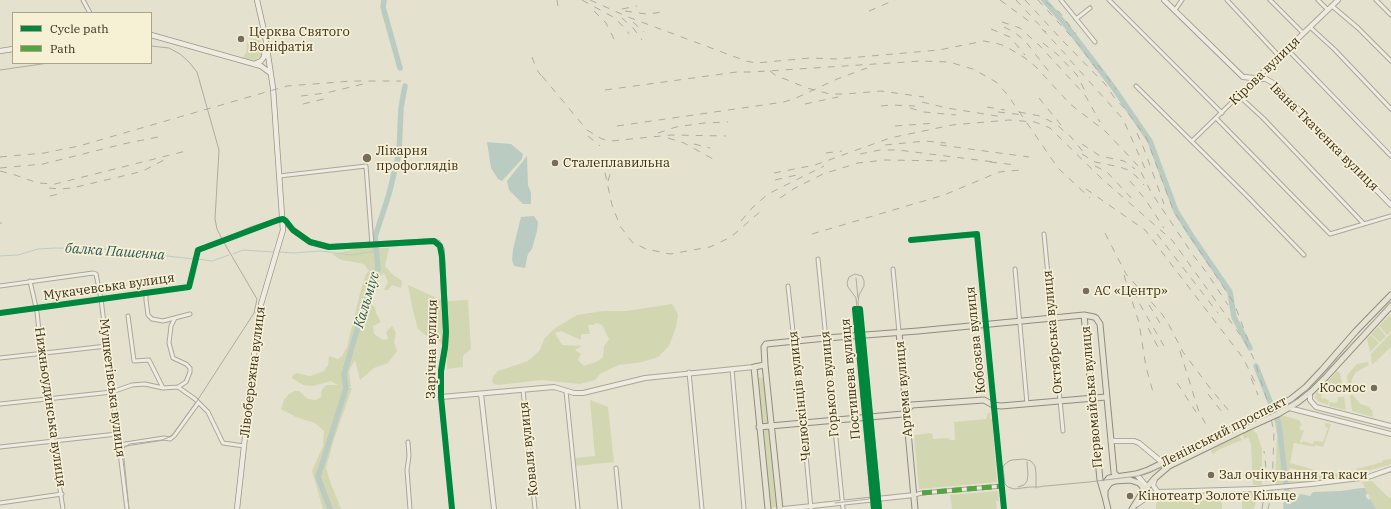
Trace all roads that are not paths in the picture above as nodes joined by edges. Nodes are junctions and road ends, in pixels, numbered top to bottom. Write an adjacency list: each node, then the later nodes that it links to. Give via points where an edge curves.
1 (83, 0): 16 (street)
2 (258, 0): 22 (main road, Лівобережна вулиця)
3 (1061, 0): 18 (street)
4 (1109, 0): 35 (street)
5 (1164, 0): 14 (main road, Івана Ткаченка вулиця)
6 (1182, 0): 14 (street)
7 (1227, 0): 27 (street)
8 (1270, 0): 20 (street)
9 (1318, 0): 15 (street)
10 (1338, 0): 12 (street, Кірова вулиця)
11 (1376, 0): 17 (street)
12 (1332, 6): 15 (street, Кірова вулиця); 28 (street)
13 (1090, 8): 18 (street)
14 (1175, 10): 31 (main road, Івана Ткаченка вулиця, via 1240,75)
15 (1328, 10): 19 (street, Кірова вулиця)
16 (89, 12)
17 (1391, 15)
18 (1076, 19): 23 (street)
19 (1310, 27): 20 (street, Кірова вулиця); 34 (street)
20 (1303, 33): 25 (street, Кірова вулиця)
21 (152, 35): 29 (main road)
22 (266, 42): 29 (main road, via 264,57); 30 (main road, Лівобережна вулиця)
23 (1095, 42)
24 (12, 49): 26 (main road)
25 (1287, 49): 27 (street, Кірова вулиця); 38 (street)
26 (0, 51)
27 (1279, 56): 31 (street, Кірова вулиця)
28 (1391, 61)
29 (254, 64): 30 (main road, via 266,69)
30 (270, 74): 39 (main road, Лівобережна вулиця)
31 (1257, 78): 33 (street, Кірова вулиця); 40 (main road, Івана Ткаченка вулиця, via 1273,83)
32 (1136, 86): 37 (street)
33 (1239, 96): 35 (street, Кірова вулиця); 43 (street)
34 (1391, 109)
35 (1222, 113): 36 (street, Кірова вулиця)
36 (1216, 118): 37 (street, Кірова вулиця); 43 (street, via 1330,234)
37 (1192, 141): 49 (street)
38 (1391, 156)
39 (278, 176): 42 (main road, Лівобережна вулиця); 48 (street, via 366,166)
40 (1391, 205)
41 (1391, 216): 43 (street)
42 (283, 219): 44 (street); 45 (main road, Лівобережна вулиця); 56 (street, Мукачевська вулиця, via 198,250 189,287)
43 (1364, 224)
44 (293, 230): 45 (street); 48 (street, via 321,246)
45 (283, 233): 119 (main road, Лівобережна вулиця, via 259,311)
46 (1044, 234): 66 (street, Октябрська вулиця)
47 (911, 240): 68 (street, Кобозєва вулиця, via 976,234)
48 (372, 244): 87 (street, Зарічна вулиця, via 434,241 440,246 446,332)
49 (1304, 255)
50 (818, 259): 71 (street, Горького вулиця)
51 (893, 269): 69 (street, Артема вулиця)
52 (1015, 269): 67 (street)
53 (30, 281): 54 (street); 58 (street, Мушкетівська вулиця, via 93,272 97,276); 60 (street, Нижньоудинська вулиця)
54 (0, 286)
55 (788, 286): 72 (street, Челюскінців вулиця)
56 (146, 293): 58 (street, Мукачевська вулиця); 65 (street, via 148,315 152,320)
57 (1391, 295): 121 (main road, Ленінський проспект, bridge, via 1306,387 1291,399)
58 (101, 299): 60 (street, Мукачевська вулиця); 73 (street, Мушкетівська вулиця)
59 (1391, 306): 85 (main road, Ленінський проспект)
60 (35, 308): 61 (street, Мукачевська вулиця); 74 (street, Нижньоудинська вулиця)
61 (0, 313)
62 (190, 314): 65 (street)
63 (1084, 315): 66 (main road); 88 (main road, Первомайська вулиця, via 1096,318 1100,324); 89 (main road, Первомайська вулиця)
64 (128, 316): 81 (street, via 134,361 148,360)
65 (176, 318): 80 (street, via 171,326 169,343 173,358 190,368 186,382)
66 (1052, 318): 67 (main road); 91 (street, Октябрська вулиця)
67 (1019, 321): 68 (main road); 94 (street)
68 (985, 324): 69 (main road); 95 (street, Кобозєва вулиця)
69 (899, 332): 70 (main road); 99 (main road, Артема вулиця)
70 (860, 335): 70 (street, Постишева вулиця, via 860,308 855,309); 71 (main road); 103 (street, Постишева вулиця)
71 (826, 338): 72 (main road); 105 (street, Горького вулиця)
72 (794, 341): 76 (main road, via 764,345); 107 (street, Челюскінців вулиця)
73 (107, 346): 74 (street); 84 (street, Мушкетівська вулиця)
74 (41, 354): 75 (street); 90 (street, Нижньоудинська вулиця)
75 (0, 358)
76 (765, 365): 77 (main road); 109 (main road)
77 (754, 367): 78 (street); 111 (main road)
78 (732, 369): 79 (street); 150 (street)
79 (689, 372): 83 (street, via 644,378 583,393); 149 (street)
80 (178, 387): 81 (street); 92 (street)
81 (163, 388): 84 (street, via 145,384 132,385)
82 (523, 390): 83 (street, via 554,387); 86 (street); 146 (street, Коваля вулиця)
83 (566, 391): 147 (street)
84 (112, 392): 90 (street); 113 (street, Мушкетівська вулиця)
85 (1311, 392): 96 (street, via 1310,400); 97 (main road, Ленінський проспект)
86 (481, 394): 87 (street); 145 (street)
87 (441, 397): 144 (street, Зарічна вулиця)
88 (1106, 397): 89 (main road); 116 (main road, Первомайська вулиця)
89 (1093, 398): 91 (main road); 134 (main road, Первомайська вулиця, via 1100,478)
90 (46, 399): 93 (street); 115 (street, Нижньоудинська вулиця)
91 (1060, 401): 94 (main road); 112 (street, Октябрська вулиця)
92 (198, 403): 118 (street, via 170,439); 119 (street, via 208,412 223,444)
93 (0, 404)
94 (1027, 404): 95 (main road)
95 (993, 405): 99 (main road, via 984,400 912,405); 128 (street, Кобозєва вулиця)
96 (1317, 407): 98 (street); 100 (street)
97 (1290, 408): 100 (street); 126 (main road, Ленінський проспект, bridge, via 1177,462)
98 (1327, 410): 101 (street); 102 (street)
99 (907, 412): 103 (main road); 133 (main road, Артема вулиця)
100 (1316, 414): 102 (street)
101 (1347, 415): 104 (street); 106 (street, via 1348,419)
102 (1325, 416): 106 (street)
103 (867, 417): 105 (main road); 135 (street, Постишева вулиця)
104 (1357, 418): 108 (street, via 1353,420); 110 (street)
105 (834, 420): 107 (main road); 137 (street, Горького вулиця)
106 (1344, 421): 108 (street)
107 (803, 423): 109 (main road); 138 (street, Челюскінців вулиця)
108 (1354, 424): 114 (street)
109 (772, 426): 111 (main road); 152 (main road)
110 (1391, 426)
111 (759, 427): 151 (main road)
112 (1063, 431)
113 (117, 434): 115 (street); 118 (street, Мушкетівська вулиця)
114 (1391, 434)
115 (53, 441): 120 (street); 132 (street, Нижньоудинська вулиця)
116 (1111, 441): 121 (main road, via 1139,443); 125 (main road, Первомайська вулиця, via 1114,473)
117 (408, 442): 143 (street, via 410,456 406,470)
118 (119, 445): 139 (street, Мушкетівська вулиця)
119 (244, 446): 142 (main road, Лівобережна вулиця)
120 (0, 447)
121 (1163, 463): 124 (main road, Ленінський проспект)
122 (616, 468): 148 (street)
123 (1391, 469): 130 (street, bridge, via 1368,477 1311,484 1256,489)
124 (1136, 474): 125 (main road, Ленінський проспект); 129 (main road)
125 (1117, 476): 134 (main road, via 1106,480)
126 (1156, 478): 129 (main road, Ленінський проспект); 130 (street, via 1153,485)
127 (1139, 483): 129 (street); 131 (main road, via 1143,487); 134 (main road, via 1133,480 1115,481 1105,490)
128 (1002, 486): 133 (street); 158 (street, Кобозєва вулиця)
129 (1147, 487): 130 (street); 131 (main road, Ленінський проспект)
130 (1158, 492): 140 (street)
131 (1142, 493): 140 (main road, Ленінський проспект)
132 (62, 494): 136 (street); 141 (street, Нижньоудинська вулиця)
133 (914, 495): 135 (street); 157 (main road, Артема вулиця)
134 (1105, 497): 159 (main road, Первомайська вулиця)
135 (878, 499): 137 (street); 155 (street, Постишева вулиця); 156 (street, Постишева вулиця)
136 (0, 503)
137 (842, 503): 138 (street); 154 (street, Горького вулиця)
138 (811, 507): 153 (street)
139 (129, 508)
140 (1134, 508)
141 (63, 509)
142 (238, 509)
143 (410, 509)
144 (452, 509)
145 (494, 509)
146 (535, 509)
147 (578, 509)
148 (620, 509)
149 (702, 509)
150 (744, 509)
151 (768, 509)
152 (780, 509)
153 (784, 509)
154 (843, 509)
155 (874, 509)
156 (879, 509)
157 (915, 509)
158 (1004, 509)
159 (1108, 509)

